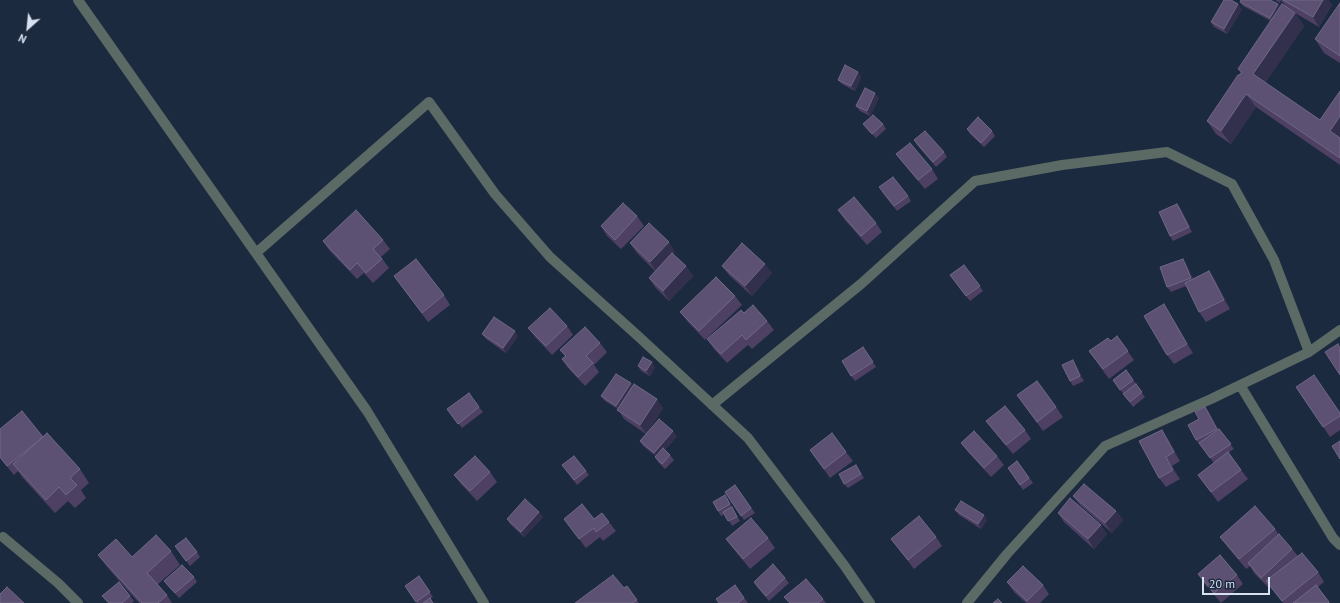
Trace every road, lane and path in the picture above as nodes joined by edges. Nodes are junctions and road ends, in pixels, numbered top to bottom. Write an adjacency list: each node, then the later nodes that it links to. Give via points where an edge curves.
1 (78, 0): 2 (street)
2 (256, 253): 6 (street, via 429,102 495,194 550,257); 10 (street, via 367,411)
3 (1340, 330): 4 (street)
4 (1309, 352): 5 (street); 6 (street, via 1274,260 1232,184 1167,152 1062,165 975,181 861,284)
5 (1240, 385): 8 (street, via 1333,538); 12 (street, via 1105,446 1007,554)
6 (712, 404): 11 (street, via 748,438)
7 (3, 537): 9 (street)
8 (1340, 545)
9 (78, 603)
10 (484, 603)
11 (870, 603)
12 (967, 603)

